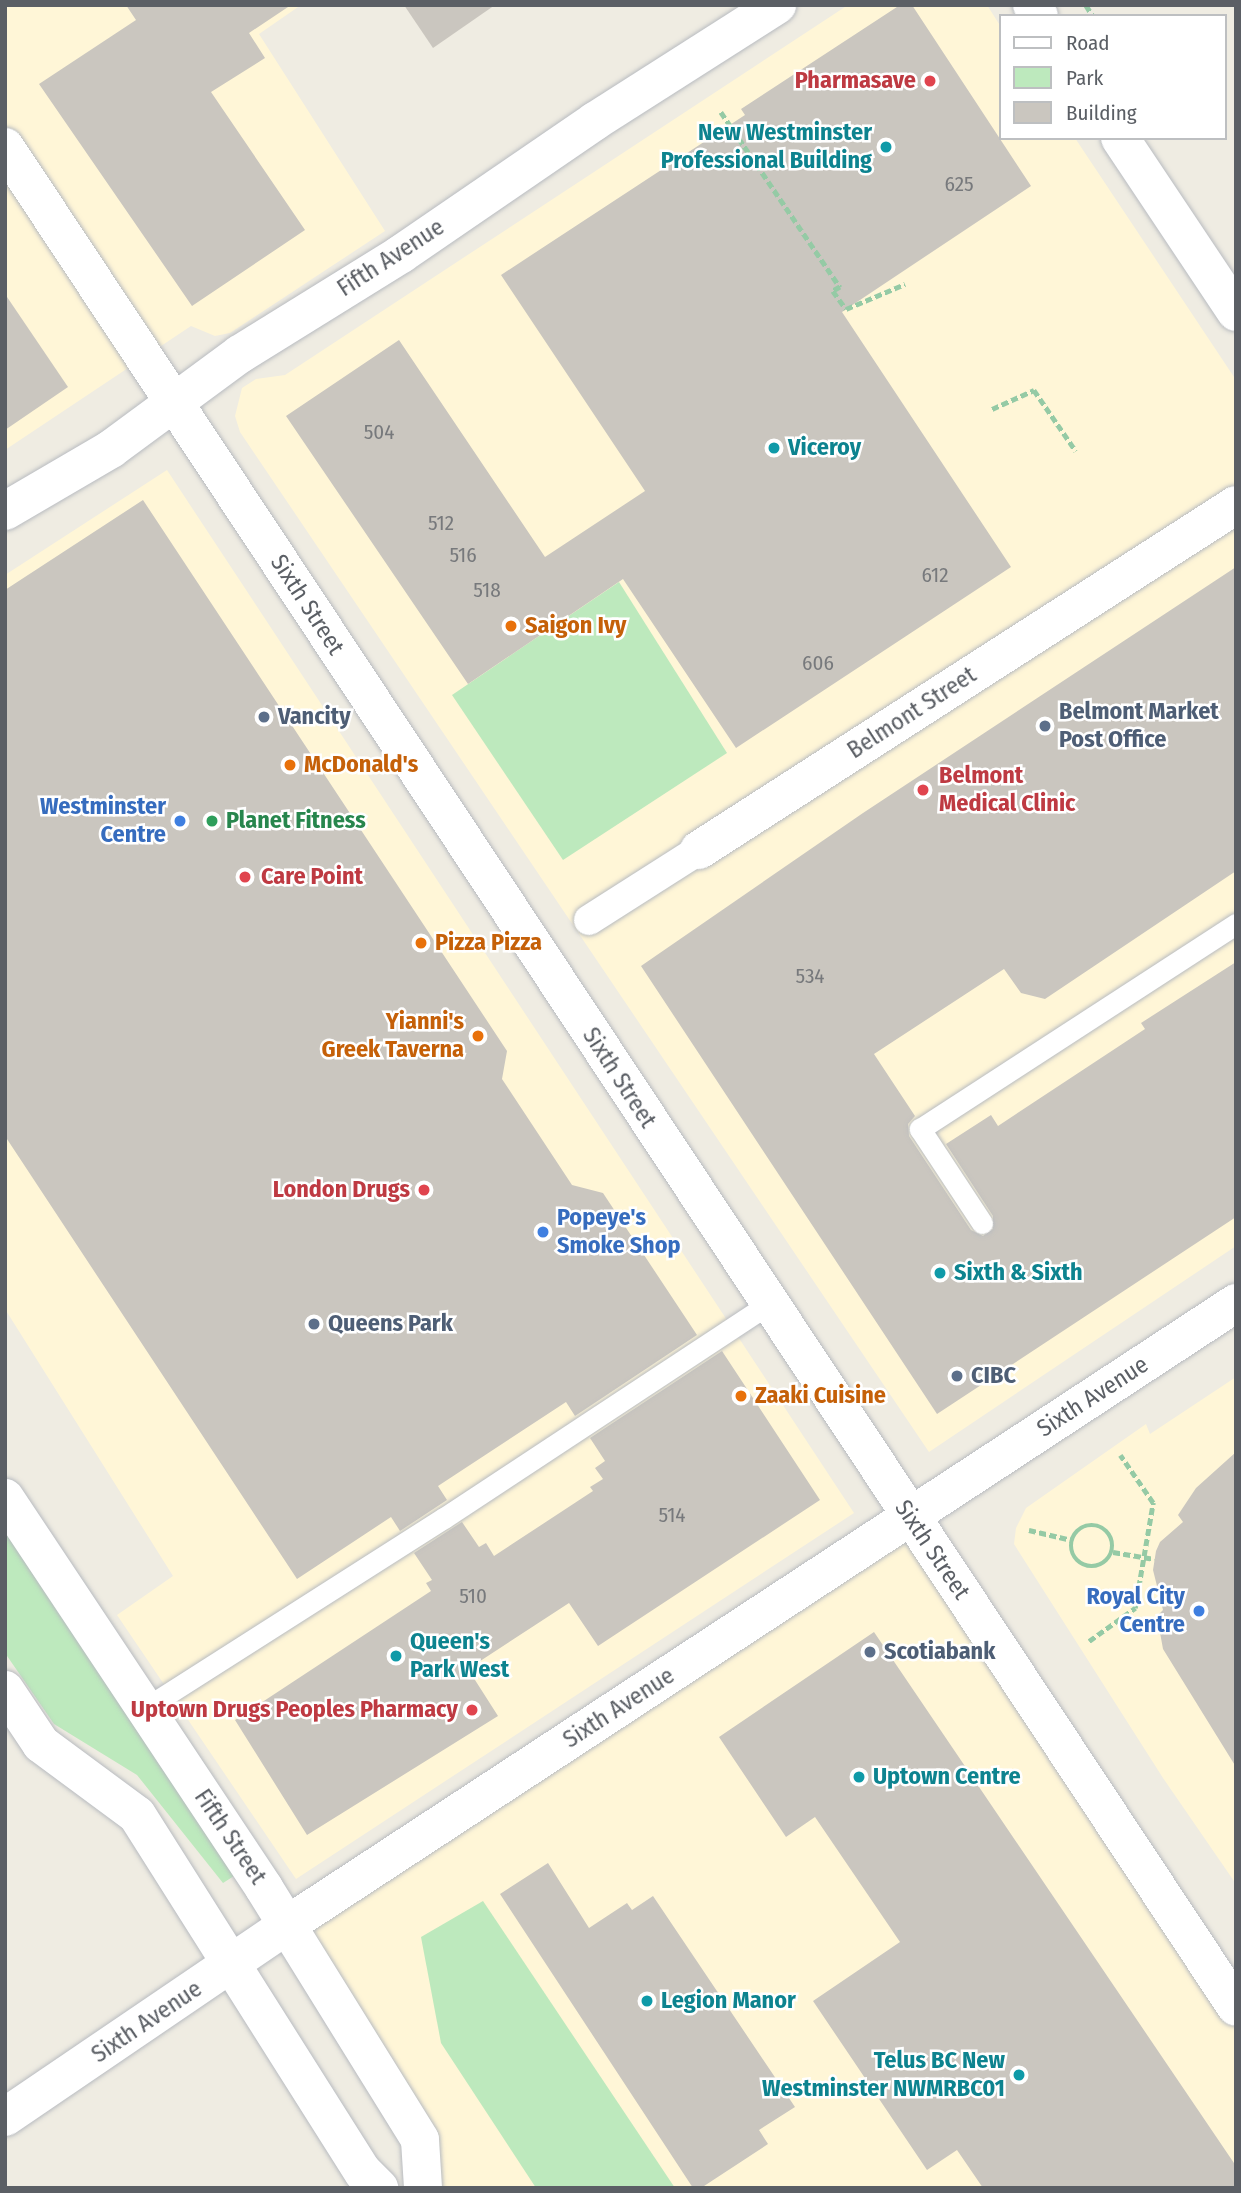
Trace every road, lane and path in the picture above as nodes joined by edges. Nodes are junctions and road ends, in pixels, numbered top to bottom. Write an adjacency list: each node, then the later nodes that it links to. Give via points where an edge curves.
1 (777, 5): 7 (street, Fifth Avenue, via 240,355)
2 (721, 112): 5 (path, via 840,288 834,290 846,309)
3 (1121, 140): 6 (street)
4 (5, 147): 7 (street, Sixth Street)
5 (905, 284)
6 (1236, 312)
7 (175, 403): 11 (street, Fifth Avenue, via 111,449); 17 (street, Sixth Street)
8 (992, 409): 9 (path, via 1034,390)
9 (1076, 451)
10 (1236, 505): 12 (street, Belmont Street)
11 (5, 511)
12 (699, 850): 13 (street, Belmont Street)
13 (589, 920)
14 (1236, 924): 15 (lane, via 920,1129)
15 (982, 1223)
16 (1236, 1303): 20 (street, Sixth Avenue)
17 (769, 1304): 20 (street, Sixth Street); 28 (lane)
18 (1120, 1455): 24 (path, via 1153,1503)
19 (5, 1498): 28 (street, Fifth Street)
20 (910, 1518): 29 (street, Sixth Avenue); 31 (street, Sixth Street)
21 (1029, 1530): 22 (path)
22 (1072, 1540): 23 (path, via 1080,1529 1098,1526 1109,1534); 23 (path, via 1073,1554 1083,1565 1104,1564)
23 (1113, 1552): 24 (path)
24 (1143, 1558): 25 (path); 26 (path, via 1135,1608)
25 (1154, 1559)
26 (1089, 1640)
27 (5, 1690): 30 (street, via 41,1744 137,1815)
28 (144, 1709): 29 (street, Fifth Street)
29 (287, 1926): 30 (street, Sixth Avenue); 34 (street, Fifth Street, via 420,2140)
30 (232, 1964): 32 (street, Sixth Avenue); 33 (street, via 363,2172)
31 (1236, 2007)
32 (5, 2117)
33 (379, 2188)
34 (423, 2188)

